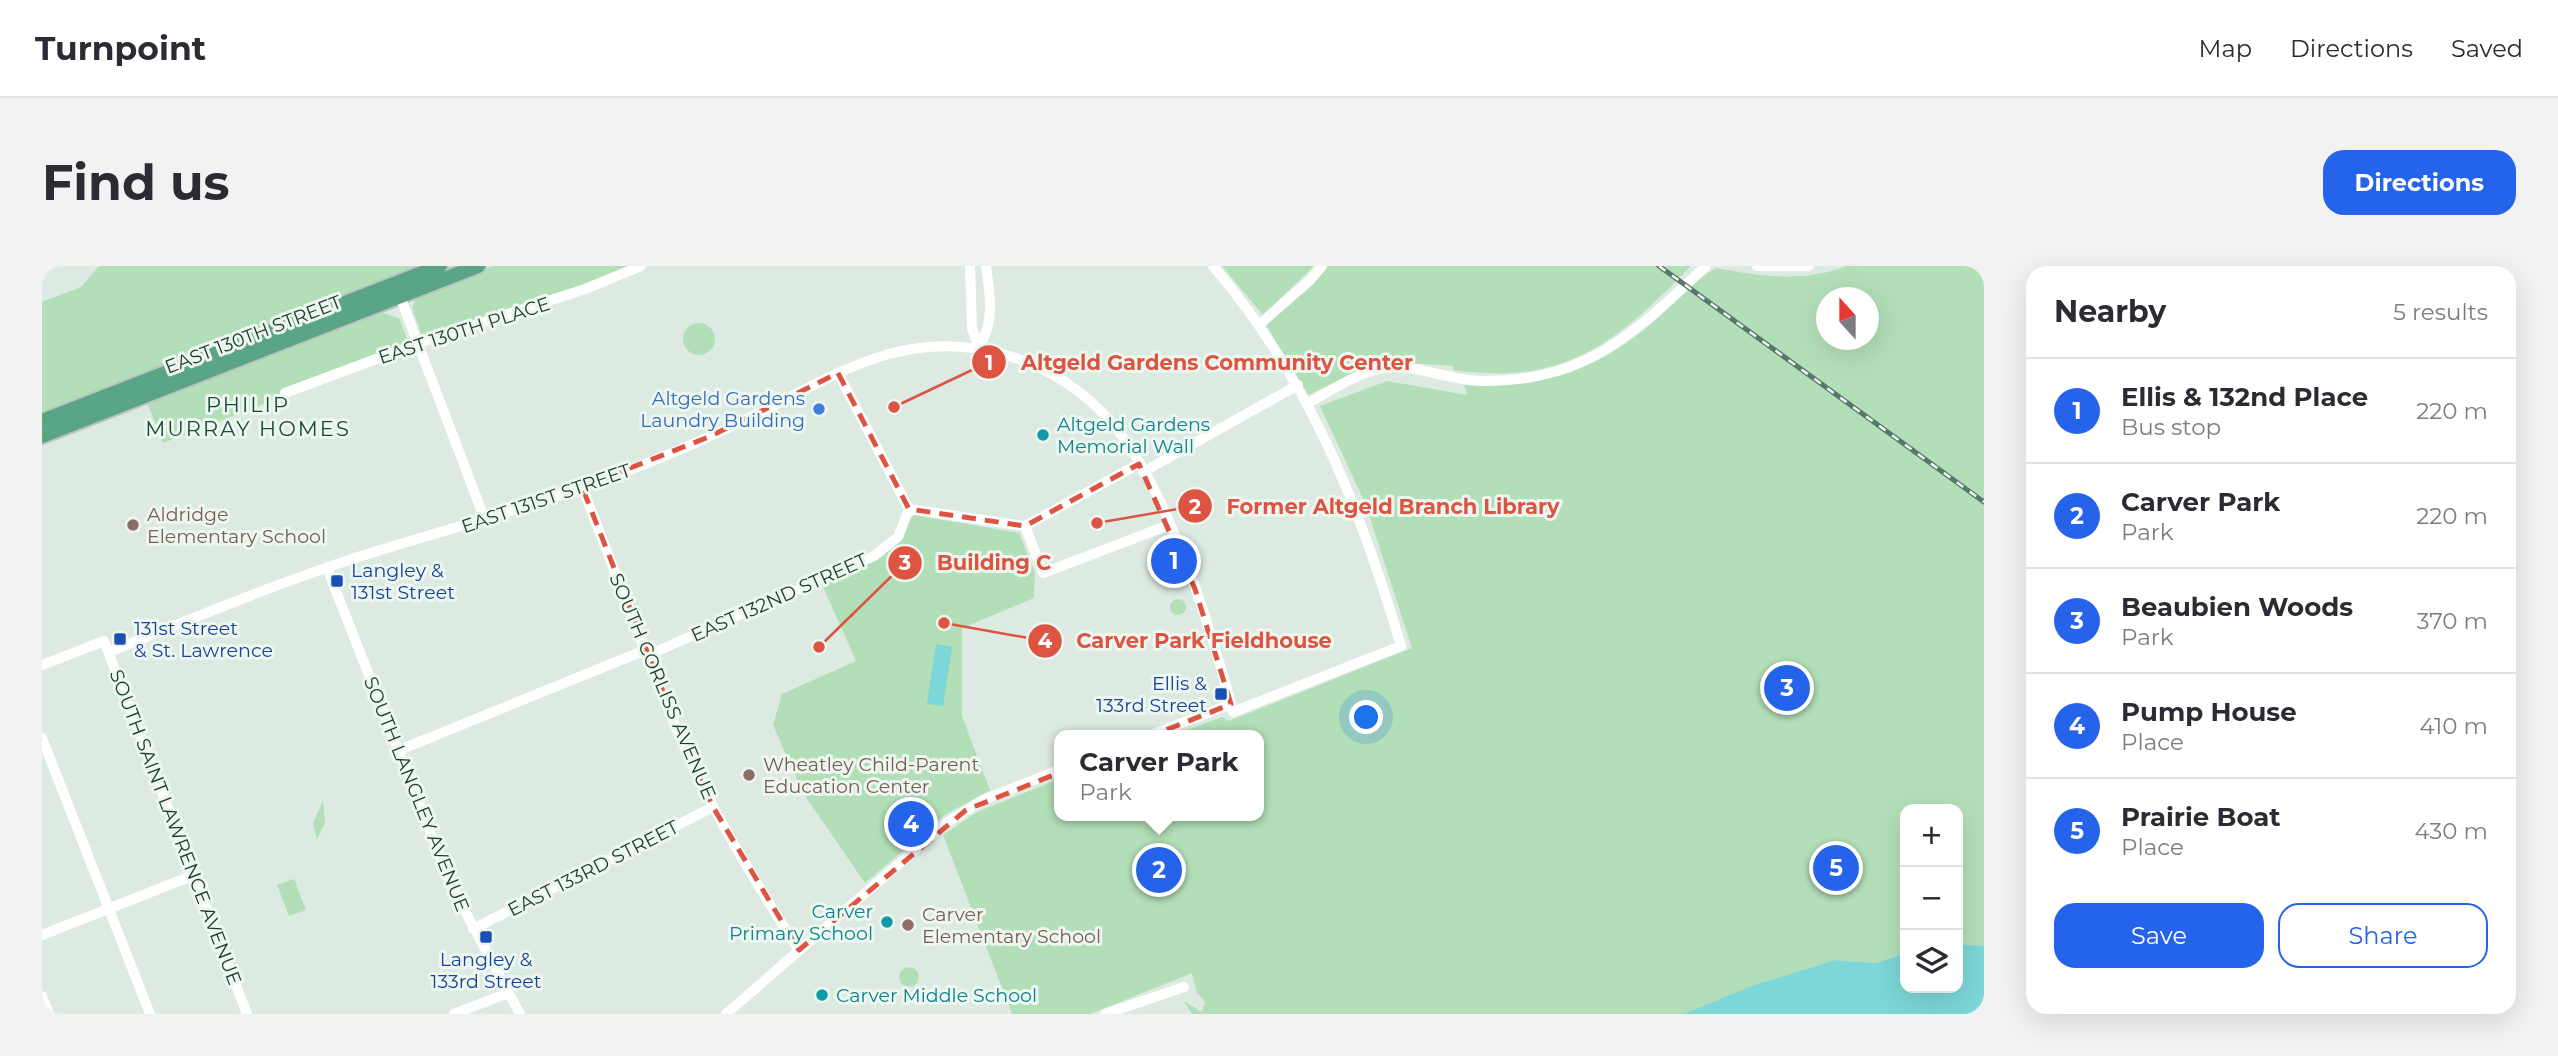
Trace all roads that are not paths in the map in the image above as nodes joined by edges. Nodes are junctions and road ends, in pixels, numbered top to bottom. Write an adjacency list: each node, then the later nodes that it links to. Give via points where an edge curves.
1 (440, 266): 11 (main road, EAST 130TH STREET)
2 (478, 266): 11 (main road, EAST 130TH STREET)
3 (641, 266): 13 (street, EAST 130TH PLACE, via 539,306)
4 (970, 266): 14 (street, via 972,329)
5 (986, 266): 14 (street, via 988,334)
6 (1213, 266): 12 (street)
7 (1322, 266): 12 (street)
8 (1706, 266): 18 (street, via 1647,323 1618,344 1567,368 1521,379 1481,381 1385,368)
9 (1757, 266): 10 (street)
10 (1809, 266)
11 (398, 290): 13 (street); 19 (main road, EAST 130TH STREET); 20 (main road, EAST 130TH STREET)
12 (1260, 324): 16 (street)
13 (419, 343): 17 (street, EAST 130TH PLACE); 24 (street)
14 (979, 346): 15 (street, EAST 131ST STREET, via 908,349); 21 (street, EAST 131ST STREET, via 1032,365 1074,388 1111,422)
15 (838, 373): 22 (street, EAST 131ST STREET, via 711,436); 23 (street)
16 (1298, 385): 18 (street); 21 (street)
17 (285, 393)
18 (1308, 403): 31 (street, via 1358,511 1401,646)
19 (42, 421)
20 (42, 436)
21 (1141, 468): 25 (street, EAST 131ST STREET); 26 (street)
22 (582, 487): 24 (street, EAST 131ST STREET); 29 (street, SOUTH CORLISS AVENUE)
23 (909, 509): 26 (street); 29 (street, EAST 132ND STREET, via 898,537 874,556)
24 (485, 520): 27 (street, EAST 131ST STREET)
25 (1169, 525): 26 (street, via 1043,573); 31 (street, EAST 131ST STREET, via 1214,642)
26 (1025, 526)
27 (327, 568): 28 (street, EAST 131ST STREET); 34 (street, SOUTH LANGLEY AVENUE)
28 (107, 646): 30 (street, EAST 131ST STREET); 37 (street, SOUTH SAINT LAWRENCE AVENUE)
29 (647, 653): 34 (street, EAST 132ND STREET); 36 (street, SOUTH CORLISS AVENUE)
30 (42, 665)
31 (1232, 708): 32 (street)
32 (1166, 730)
33 (42, 738): 38 (street)
34 (397, 751): 39 (street, SOUTH LANGLEY AVENUE)
35 (1054, 773): 41 (street, via 984,800 946,823)
36 (713, 807): 39 (street, EAST 133RD STREET); 41 (street, SOUTH CORLISS AVENUE)
37 (194, 875): 38 (street); 47 (street, SOUTH SAINT LAWRENCE AVENUE)
38 (108, 909): 40 (street); 46 (street)
39 (473, 929): 43 (street, SOUTH LANGLEY AVENUE)
40 (42, 935)
41 (799, 950): 50 (street)
42 (1184, 987): 51 (street)
43 (508, 993): 48 (street); 49 (street, SOUTH LANGLEY AVENUE)
44 (42, 996): 45 (street)
45 (48, 1014)
46 (150, 1014)
47 (247, 1014)
48 (454, 1014)
49 (520, 1014)
50 (726, 1014)
51 (1105, 1014)

